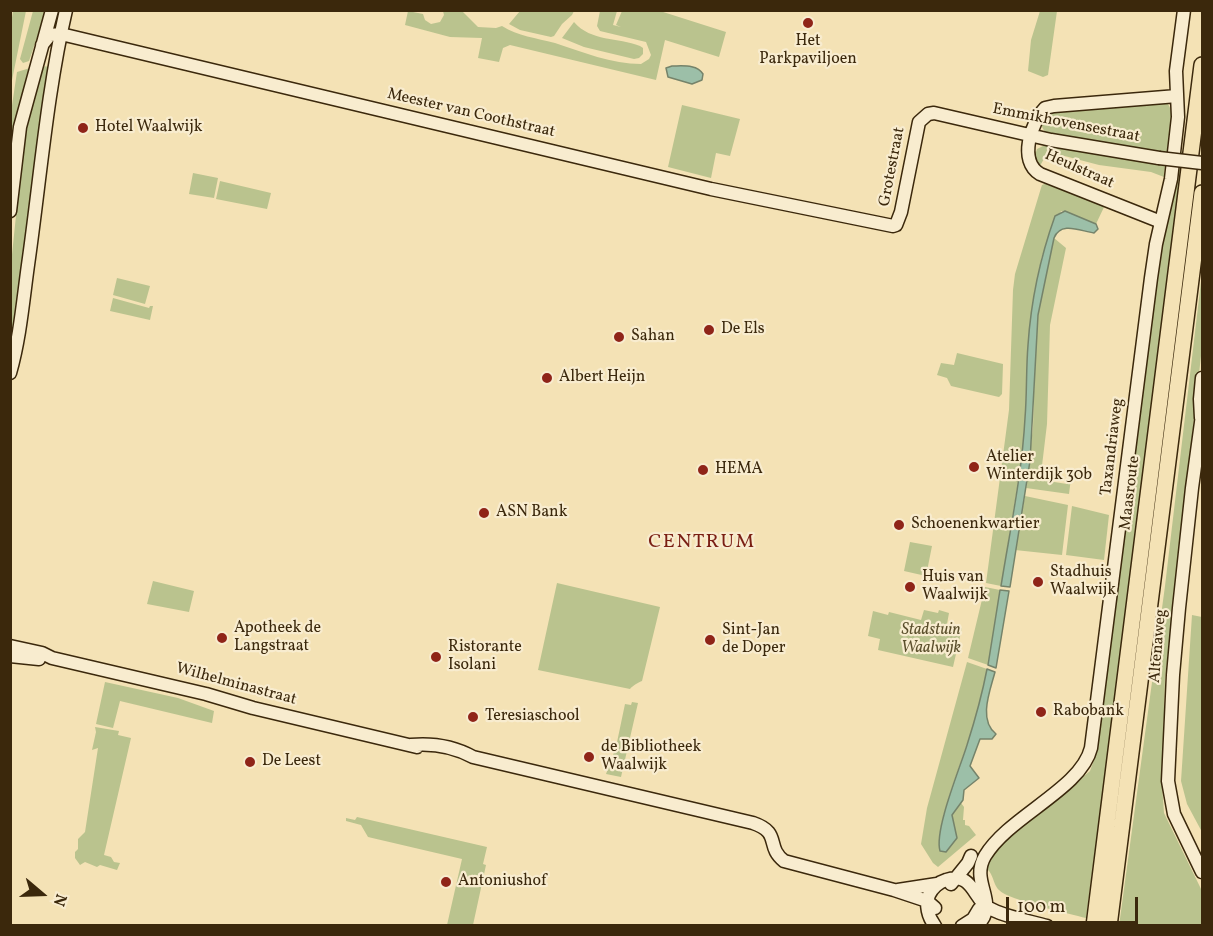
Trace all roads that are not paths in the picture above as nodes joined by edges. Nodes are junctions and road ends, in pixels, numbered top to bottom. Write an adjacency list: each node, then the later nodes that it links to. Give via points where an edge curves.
1 (52, 10): 6 (main road)
2 (60, 10): 5 (main road, via 56,30)
3 (66, 10): 5 (main road)
4 (1184, 10): 8 (main road, Taxandriaweg, via 1176,71)
5 (61, 34): 6 (main road, via 50,36); 15 (main road, Meester van Coothstraat, via 711,189); 16 (main road)
6 (42, 45): 13 (main road, via 20,127)
7 (1203, 66): 29 (highway, Maasroute)
8 (1178, 96): 10 (main road, Heulstraat, via 1045,108); 14 (main road, Taxandriaweg, via 1171,179)
9 (924, 116): 10 (main road, Emmikhovensestraat, via 934,113); 15 (main road, Grotestraat, via 919,122)
10 (1031, 136): 11 (main road, Emmikhovensestraat, bridge); 14 (main road, Heulstraat, via 1029,158 1041,174)
11 (1203, 164)
12 (1203, 193): 29 (highway, Maasroute)
13 (10, 211)
14 (1161, 222): 22 (main road, Taxandriaweg, via 1089,756 1071,780)
15 (896, 225)
16 (10, 373)
17 (1203, 378): 18 (main road, Altenaweg)
18 (1202, 416): 23 (main road, Altenaweg, via 1173,675 1168,781 1174,814)
19 (10, 646): 21 (main road, Wilhelminastraat)
20 (10, 656): 21 (main road, Wilhelminastraat)
21 (52, 658): 25 (main road, Wilhelminastraat, via 411,745 430,744 462,751 472,757 762,826 773,838 774,850 789,863)
22 (992, 844): 24 (main road, Taxandriaweg, via 980,848); 26 (main road, Taxandriaweg, via 980,868)
23 (1203, 872)
24 (947, 881): 25 (main road); 26 (main road, via 970,884); 27 (main road); 27 (main road, via 931,891)
25 (894, 890): 27 (main road)
26 (984, 898): 28 (main road); 30 (main road); 33 (main road, via 977,915)
27 (930, 907): 31 (main road); 32 (main road)
28 (1006, 914): 30 (main road); 34 (main road)
29 (1102, 920)
30 (979, 923)
31 (934, 926)
32 (945, 926)
33 (962, 926)
34 (1047, 926)

